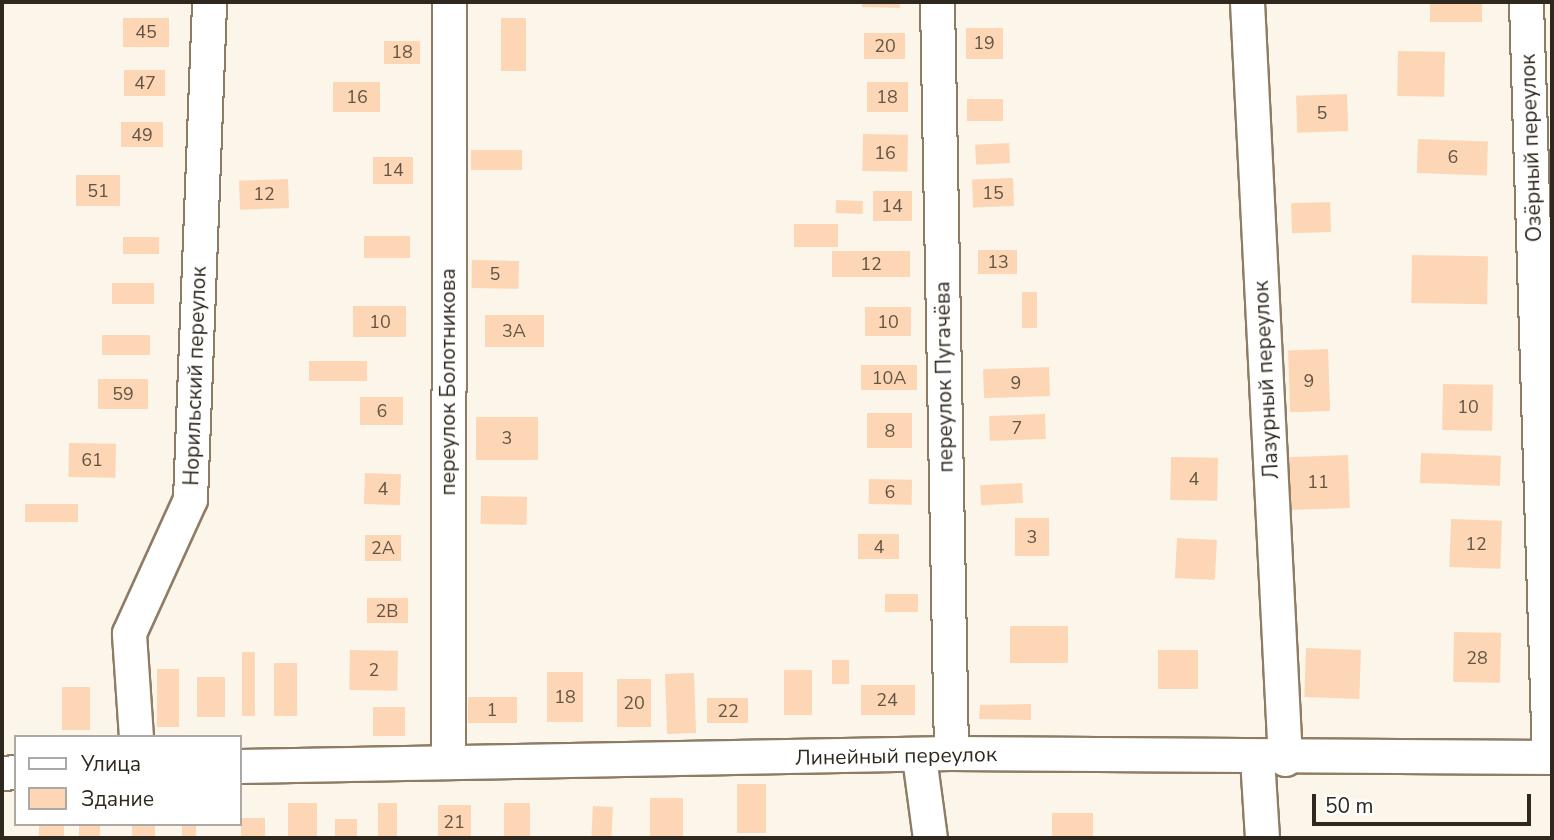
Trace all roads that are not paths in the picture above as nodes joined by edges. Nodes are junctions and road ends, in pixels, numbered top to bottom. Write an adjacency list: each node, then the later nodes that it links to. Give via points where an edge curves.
1 (209, 2): 6 (street, Норильский переулок, via 190,499 129,633)
2 (449, 2): 11 (street, переулок Болотникова)
3 (937, 2): 7 (street, переулок Пугачёва)
4 (1247, 2): 10 (street, Лазурный переулок)
5 (1526, 2): 9 (street, Озёрный переулок)
6 (136, 735)
7 (951, 753): 8 (street, Линейный переулок); 10 (street, Линейный переулок)
8 (919, 757): 11 (street, Линейный переулок); 13 (street)
9 (1551, 757): 10 (street, Линейный переулок)
10 (1271, 758): 14 (street, Лазурный переулок)
11 (448, 762): 12 (street, Линейный переулок)
12 (242, 766)
13 (930, 838)
14 (1262, 838)

